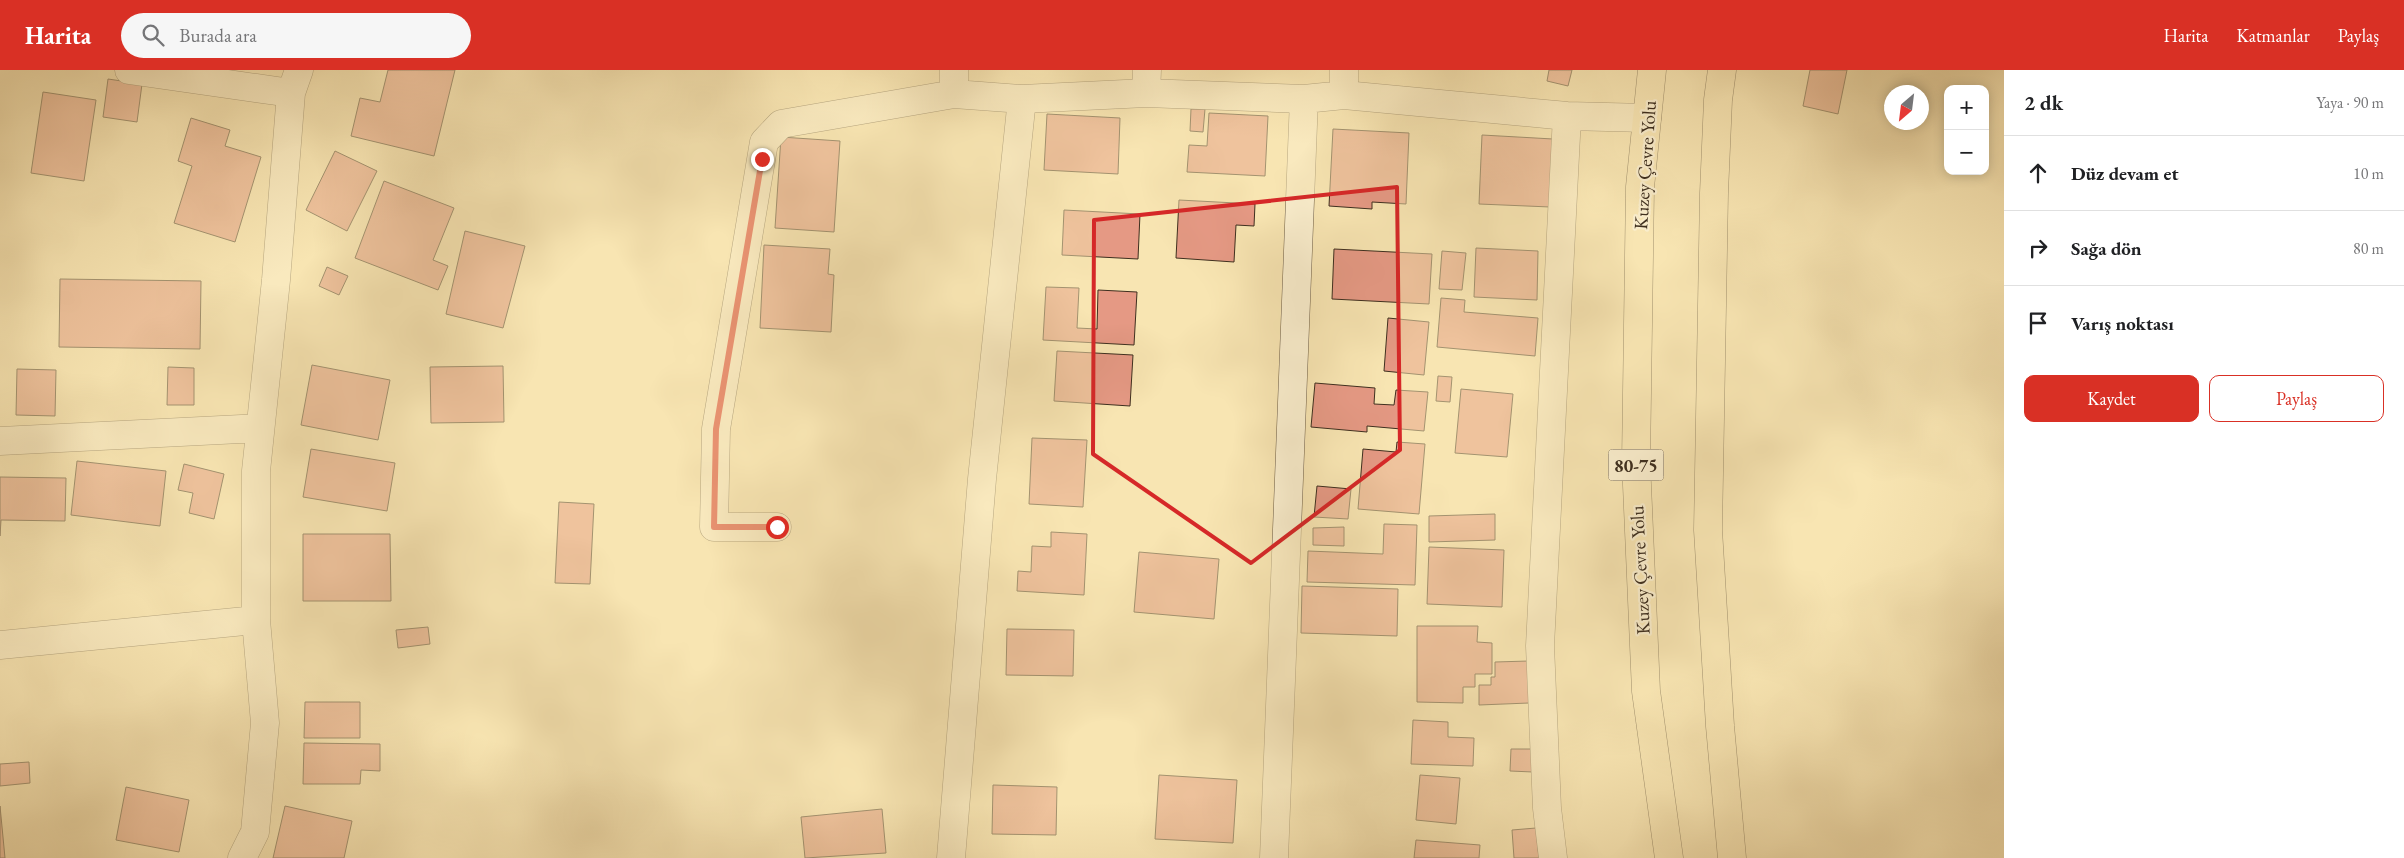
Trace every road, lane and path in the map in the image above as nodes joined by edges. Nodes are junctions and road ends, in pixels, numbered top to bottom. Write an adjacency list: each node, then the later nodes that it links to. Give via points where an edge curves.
1 (128, 70): 5 (street)
2 (1652, 70): 11 (highway, Kuzey Çevre Yolu / 80-75)
3 (1722, 70): 22 (highway, via 1714,194 1708,530)
4 (1146, 81): 8 (street); 9 (street)
5 (295, 82): 12 (street)
6 (954, 82): 9 (street); 14 (street, via 781,124 764,142 716,429 714,527)
7 (1344, 82): 8 (street); 10 (street)
8 (1304, 98): 19 (street)
9 (1022, 99): 18 (street, via 982,478)
10 (1567, 116): 11 (street); 20 (street, via 1540,646 1547,808)
11 (1647, 118): 21 (highway, Kuzey Çevre Yolu / 80-75, via 1640,187 1636,462 1646,690)
12 (260, 428): 13 (street); 15 (street, via 256,471)
13 (0, 442)
14 (777, 527)
15 (256, 620): 16 (street); 17 (street, via 265,722 255,832)
16 (0, 645)
17 (242, 858)
18 (951, 858)
19 (1274, 858)
20 (1553, 858)
21 (1670, 858)
22 (1732, 858)

